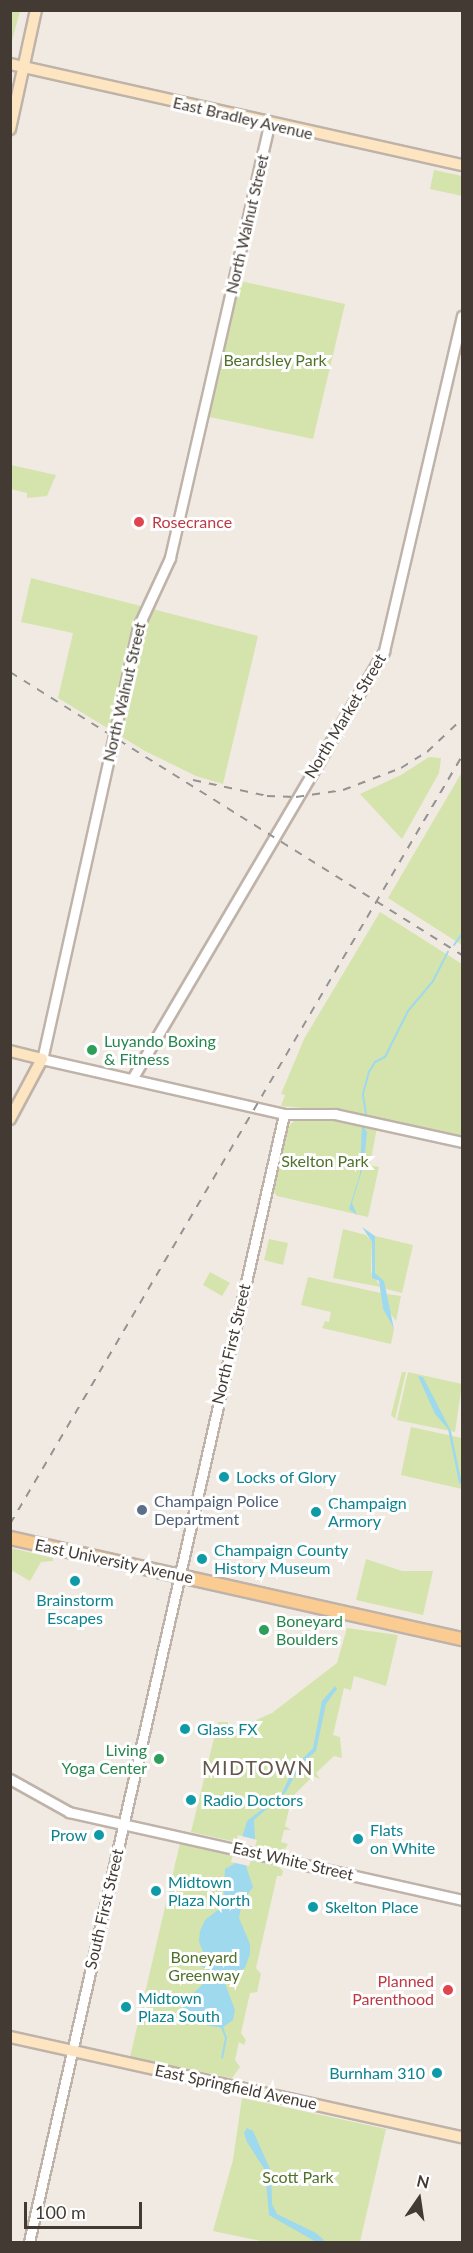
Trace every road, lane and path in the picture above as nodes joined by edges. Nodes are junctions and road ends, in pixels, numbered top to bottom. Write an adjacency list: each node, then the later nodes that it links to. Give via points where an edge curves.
1 (36, 10): 3 (main road)
2 (10, 64): 3 (main road, East Bradley Avenue)
3 (24, 67): 4 (main road, East Bradley Avenue); 5 (main road)
4 (269, 125): 6 (main road, East Bradley Avenue); 9 (street, North Walnut Street, via 170,558 138,627)
5 (10, 129)
6 (462, 165)
7 (462, 316): 10 (street, North Market Street, via 384,651)
8 (10, 1051): 9 (main road)
9 (42, 1059): 10 (street); 12 (main road, North Walnut Street)
10 (132, 1079): 11 (street)
11 (284, 1114): 13 (street, via 335,1114); 15 (street, North First Street)
12 (10, 1119)
13 (462, 1142)
14 (10, 1538): 15 (main road, East University Avenue)
15 (179, 1575): 16 (main road, East University Avenue); 18 (street, South First Street)
16 (462, 1639)
17 (10, 1779): 18 (street, East White Street, via 69,1812)
18 (123, 1824): 19 (street, East White Street); 21 (street, South First Street)
19 (462, 1900)
20 (10, 2037): 21 (main road, East Springfield Avenue)
21 (71, 2051): 22 (main road, East Springfield Avenue); 23 (street, South First Street)
22 (462, 2137)
23 (29, 2242)

